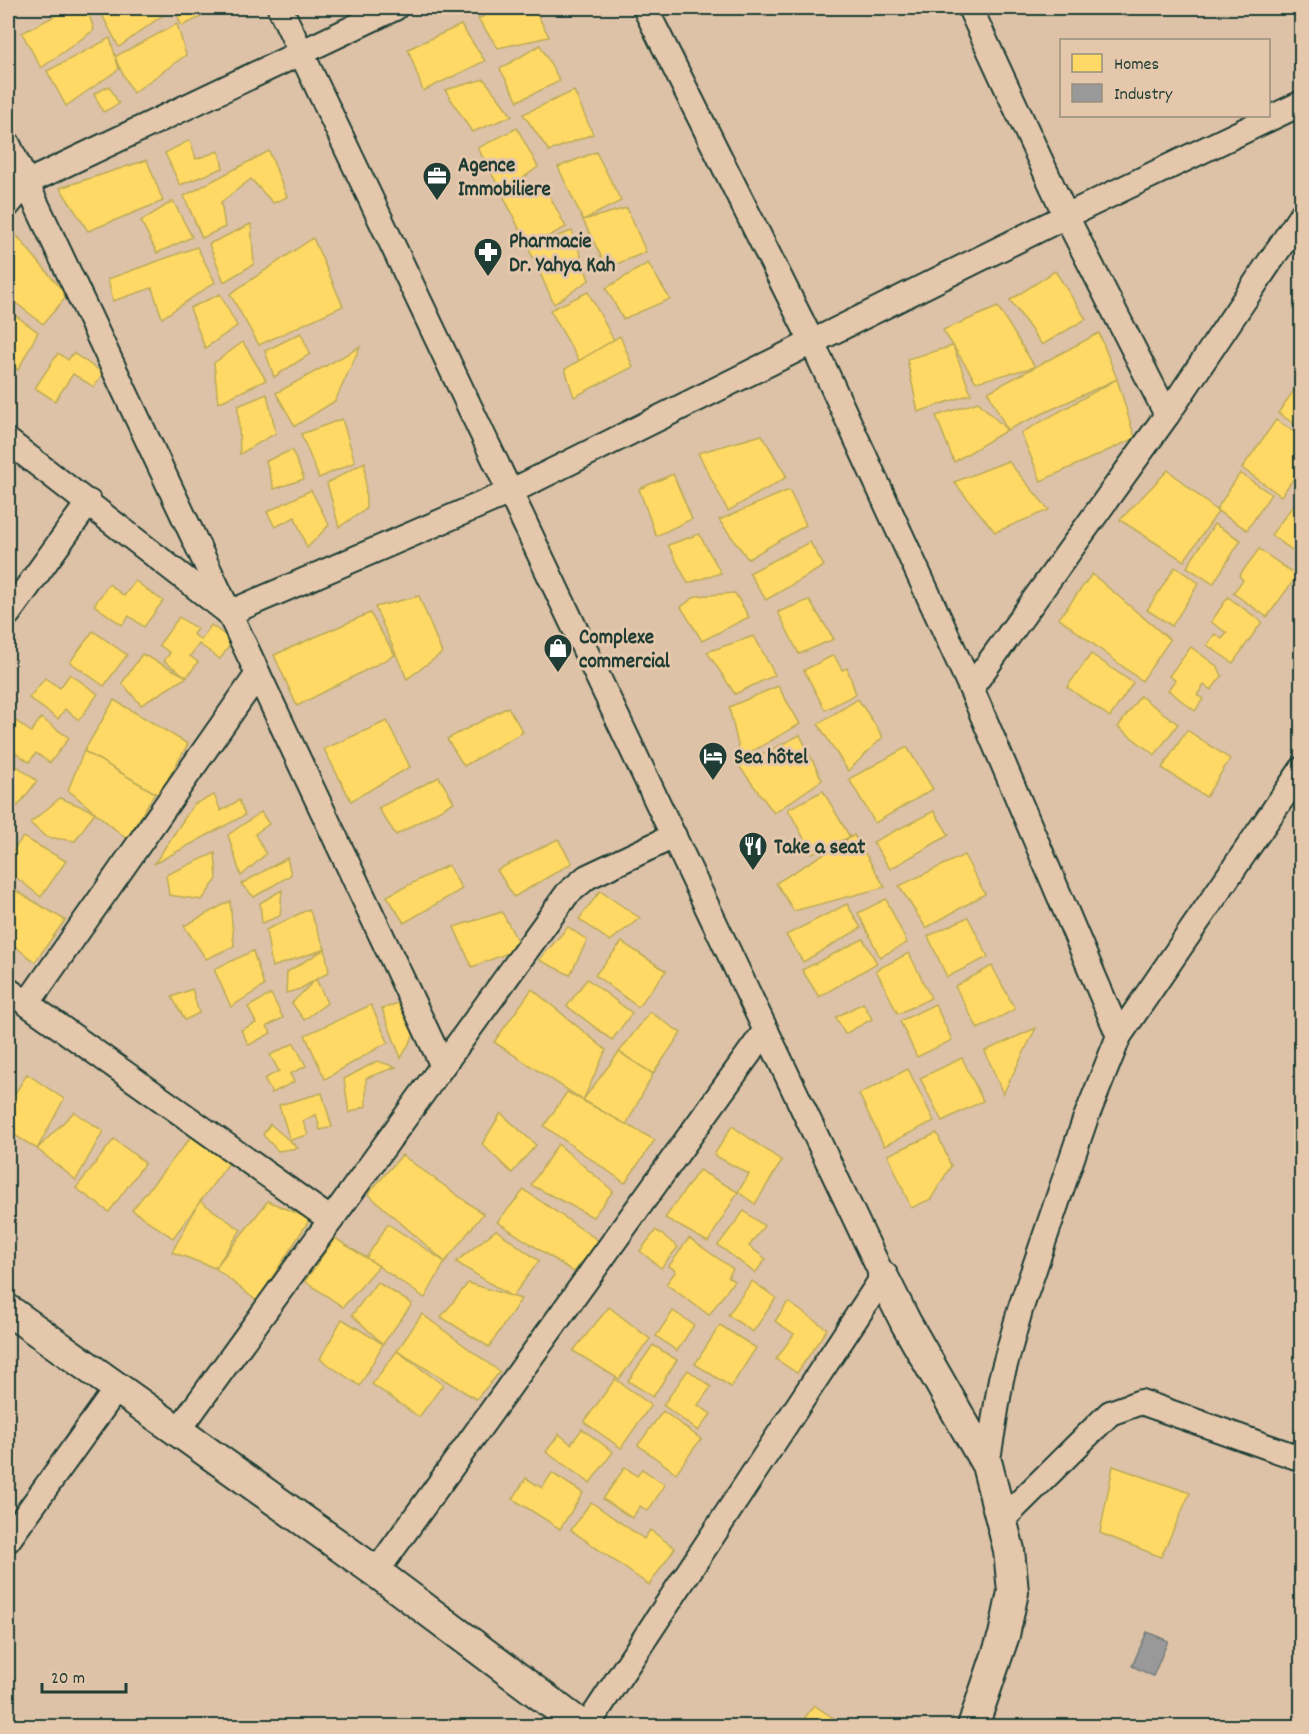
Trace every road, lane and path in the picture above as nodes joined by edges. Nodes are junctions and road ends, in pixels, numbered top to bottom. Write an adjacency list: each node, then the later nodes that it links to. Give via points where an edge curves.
1 (280, 8): 5 (street)
2 (395, 8): 5 (street)
3 (645, 8): 12 (street)
4 (970, 8): 11 (street)
5 (300, 51): 8 (street); 15 (street)
6 (1302, 104): 11 (street)
7 (8, 144): 8 (street)
8 (26, 183): 9 (street); 17 (street)
9 (8, 205)
10 (1302, 214): 13 (street)
11 (1066, 216): 12 (street); 13 (street)
12 (813, 344): 15 (street); 20 (street)
13 (1167, 415): 20 (street)
14 (8, 441): 16 (street)
15 (510, 492): 17 (street); 22 (street)
16 (89, 502): 17 (street); 18 (street)
17 (229, 613): 19 (street)
18 (8, 614)
19 (258, 674): 23 (street); 26 (street)
20 (971, 688): 25 (street)
21 (1302, 769): 25 (street)
22 (674, 836): 24 (street); 26 (street, via 587,877 567,894)
23 (17, 997): 27 (street)
24 (766, 1030): 28 (street); 36 (street)
25 (1119, 1036): 33 (street, via 1085,1120 1020,1310 1001,1378)
26 (442, 1064): 27 (street)
27 (330, 1220): 31 (street)
28 (883, 1276): 33 (street); 38 (street)
29 (8, 1310): 30 (street)
30 (117, 1388): 31 (street); 35 (street)
31 (178, 1431): 36 (street)
32 (1302, 1459): 34 (street, via 1141,1402 1110,1413)
33 (987, 1465): 34 (street)
34 (1002, 1520): 39 (street, via 1013,1592 1004,1635)
35 (8, 1540)
36 (375, 1572): 37 (street)
37 (582, 1726)
38 (587, 1726)
39 (973, 1726)

